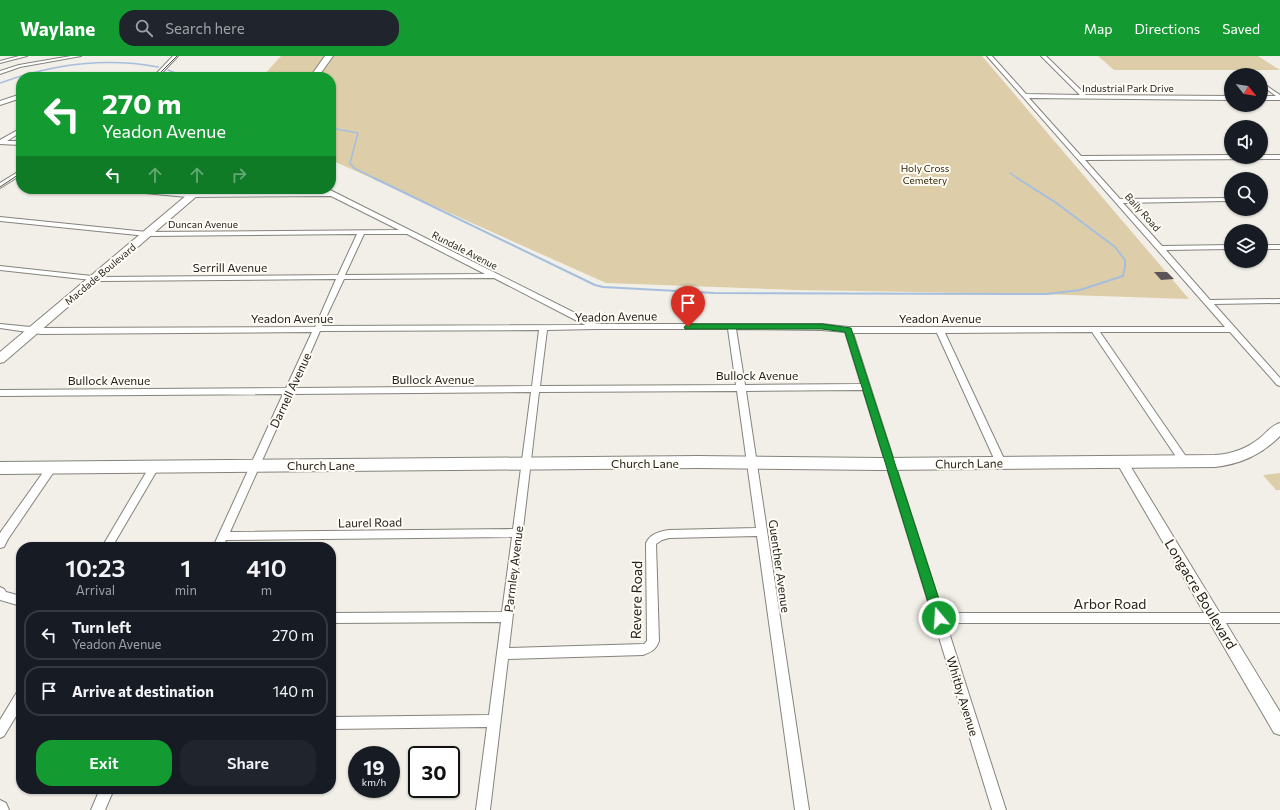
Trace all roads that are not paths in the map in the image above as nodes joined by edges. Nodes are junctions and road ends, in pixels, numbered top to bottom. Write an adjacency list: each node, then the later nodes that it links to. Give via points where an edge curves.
1 (25, 56): 7 (street)
2 (79, 56): 10 (street, via 19,66)
3 (176, 56): 8 (street)
4 (329, 56): 9 (main road)
5 (989, 56): 12 (street, Baily Road)
6 (1043, 56): 13 (street)
7 (0, 62)
8 (159, 72)
9 (318, 72)
10 (0, 73)
11 (1268, 88): 14 (street)
12 (1025, 96): 13 (street, Industrial Park Drive); 22 (street, Baily Road)
13 (1085, 97): 16 (street, Industrial Park Drive)
14 (1280, 97): 17 (street)
15 (16, 98): 18 (street)
16 (1224, 98)
17 (1268, 98)
18 (0, 103)
19 (16, 133): 20 (street)
20 (1, 142): 21 (street)
21 (16, 143)
22 (1080, 158): 23 (street); 32 (street, Baily Road)
23 (1280, 158)
24 (16, 175): 26 (street)
25 (0, 177): 26 (street)
26 (11, 178): 27 (street); 28 (street)
27 (16, 178)
28 (0, 186)
29 (194, 194): 36 (main road, Macdade Boulevard)
30 (333, 194): 34 (street, Rundale Avenue)
31 (1224, 199): 32 (street)
32 (1118, 201): 40 (street, Baily Road)
33 (0, 219): 36 (street, Duncan Avenue)
34 (408, 232): 35 (street, Duncan Avenue); 41 (street, Rundale Avenue)
35 (361, 233): 36 (street, Duncan Avenue); 46 (street, Darnell Avenue)
36 (147, 234): 45 (main road, Macdade Boulevard)
37 (1224, 247): 40 (street)
38 (1268, 247): 39 (street)
39 (1280, 247)
40 (1160, 248): 47 (street, Baily Road)
41 (469, 263): 43 (street, via 471,271); 44 (street, Rundale Avenue)
42 (0, 268): 45 (street, Serrill Avenue)
43 (461, 276): 44 (street, Serrill Avenue); 46 (street, Serrill Avenue)
44 (495, 276): 49 (street, Rundale Avenue)
45 (95, 278): 46 (street, Serrill Avenue); 58 (main road, Macdade Boulevard)
46 (341, 278): 53 (street, Darnell Avenue)
47 (1207, 302): 48 (street); 57 (street, Baily Road)
48 (1280, 302)
49 (570, 313): 52 (street, Rundale Avenue); 55 (street, via 573,317 572,323)
50 (0, 326): 58 (street, Yeadon Avenue)
51 (732, 326): 52 (street, Yeadon Avenue); 59 (street, Yeadon Avenue, via 822,327); 63 (street, Guenther Avenue)
52 (599, 328): 55 (street, Yeadon Avenue)
53 (317, 329): 54 (street, Yeadon Avenue); 58 (street, Yeadon Avenue); 66 (street, Darnell Avenue)
54 (542, 329): 55 (street, Yeadon Avenue); 65 (street, Parmley Avenue)
55 (559, 329)
56 (1094, 329): 57 (street, Yeadon Avenue); 60 (street, Yeadon Avenue); 69 (street)
57 (1232, 329): 62 (street, Baily Road)
58 (34, 330): 61 (main road, Macdade Boulevard)
59 (848, 330): 60 (street, Yeadon Avenue); 64 (street, Whitby Avenue)
60 (940, 330): 72 (street)
61 (0, 359)
62 (1280, 383)
63 (741, 387): 64 (street, Bullock Avenue); 65 (street, Bullock Avenue); 70 (street, Guenther Avenue)
64 (866, 387): 74 (street, Whitby Avenue)
65 (535, 390): 66 (street, Bullock Avenue); 73 (street, Parmley Avenue)
66 (289, 391): 67 (street, Bullock Avenue); 75 (street, Darnell Avenue)
67 (0, 393)
68 (1280, 428): 69 (main road, Church Lane, via 1260,447 1244,456 1223,460)
69 (1184, 461): 71 (main road, Church Lane)
70 (752, 462): 73 (main road, Church Lane); 74 (main road, Church Lane); 79 (street, Guenther Avenue)
71 (1122, 462): 72 (main road, Church Lane); 90 (street, Longacre Boulevard)
72 (1001, 463): 74 (main road, Church Lane)
73 (526, 464): 75 (main road, Church Lane); 80 (street, Parmley Avenue)
74 (890, 464): 89 (street, Whitby Avenue)
75 (255, 466): 77 (main road, Church Lane); 81 (street, Darnell Avenue)
76 (52, 467): 77 (main road, Church Lane); 78 (main road, Church Lane); 84 (street)
77 (154, 467): 82 (street)
78 (0, 468)
79 (762, 532): 92 (street, Revere Road, via 669,534 653,540 654,641 647,649); 101 (street, Guenther Avenue)
80 (517, 533): 81 (street, Laurel Road); 87 (street, Parmley Avenue)
81 (223, 536): 83 (street, Darnell Avenue)
82 (110, 542)
83 (220, 542)
84 (0, 544)
85 (0, 592): 86 (street, via 2,596)
86 (16, 600)
87 (507, 617): 88 (street); 92 (street, Parmley Avenue)
88 (336, 618)
89 (939, 618): 90 (street, Arbor Road); 102 (street, Whitby Avenue)
90 (1215, 618): 91 (street, Arbor Road); 96 (street, Longacre Boulevard)
91 (1280, 618)
92 (502, 654): 94 (street, Parmley Avenue)
93 (16, 705): 97 (street)
94 (494, 721): 95 (street); 100 (street, Parmley Avenue)
95 (336, 723)
96 (1280, 727)
97 (0, 732)
98 (105, 794): 99 (street)
99 (98, 810)
100 (483, 810)
101 (802, 810)
102 (999, 810)

